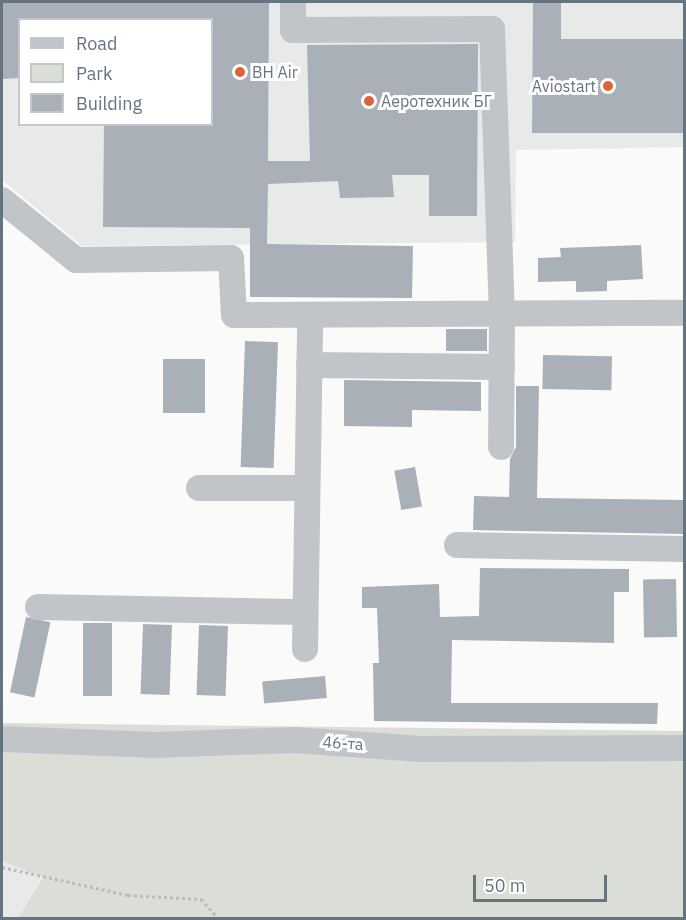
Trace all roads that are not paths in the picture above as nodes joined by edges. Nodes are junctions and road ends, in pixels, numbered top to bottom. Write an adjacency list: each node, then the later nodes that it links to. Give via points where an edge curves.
1 (293, 2): 4 (street, via 293,30 492,29)
2 (2, 200): 5 (street, via 76,260 231,258 234,315)
3 (684, 313): 4 (street)
4 (502, 314): 5 (street); 7 (street)
5 (310, 316): 6 (street)
6 (309, 364): 7 (street); 10 (street)
7 (502, 367): 8 (street)
8 (501, 447)
9 (199, 488): 10 (street)
10 (307, 488): 14 (street)
11 (457, 545): 12 (street)
12 (684, 549)
13 (38, 607): 14 (street)
14 (306, 612): 15 (street)
15 (305, 649)
16 (2, 739): 17 (street, 46-та, via 156,745 294,740 421,749)
17 (684, 748)

